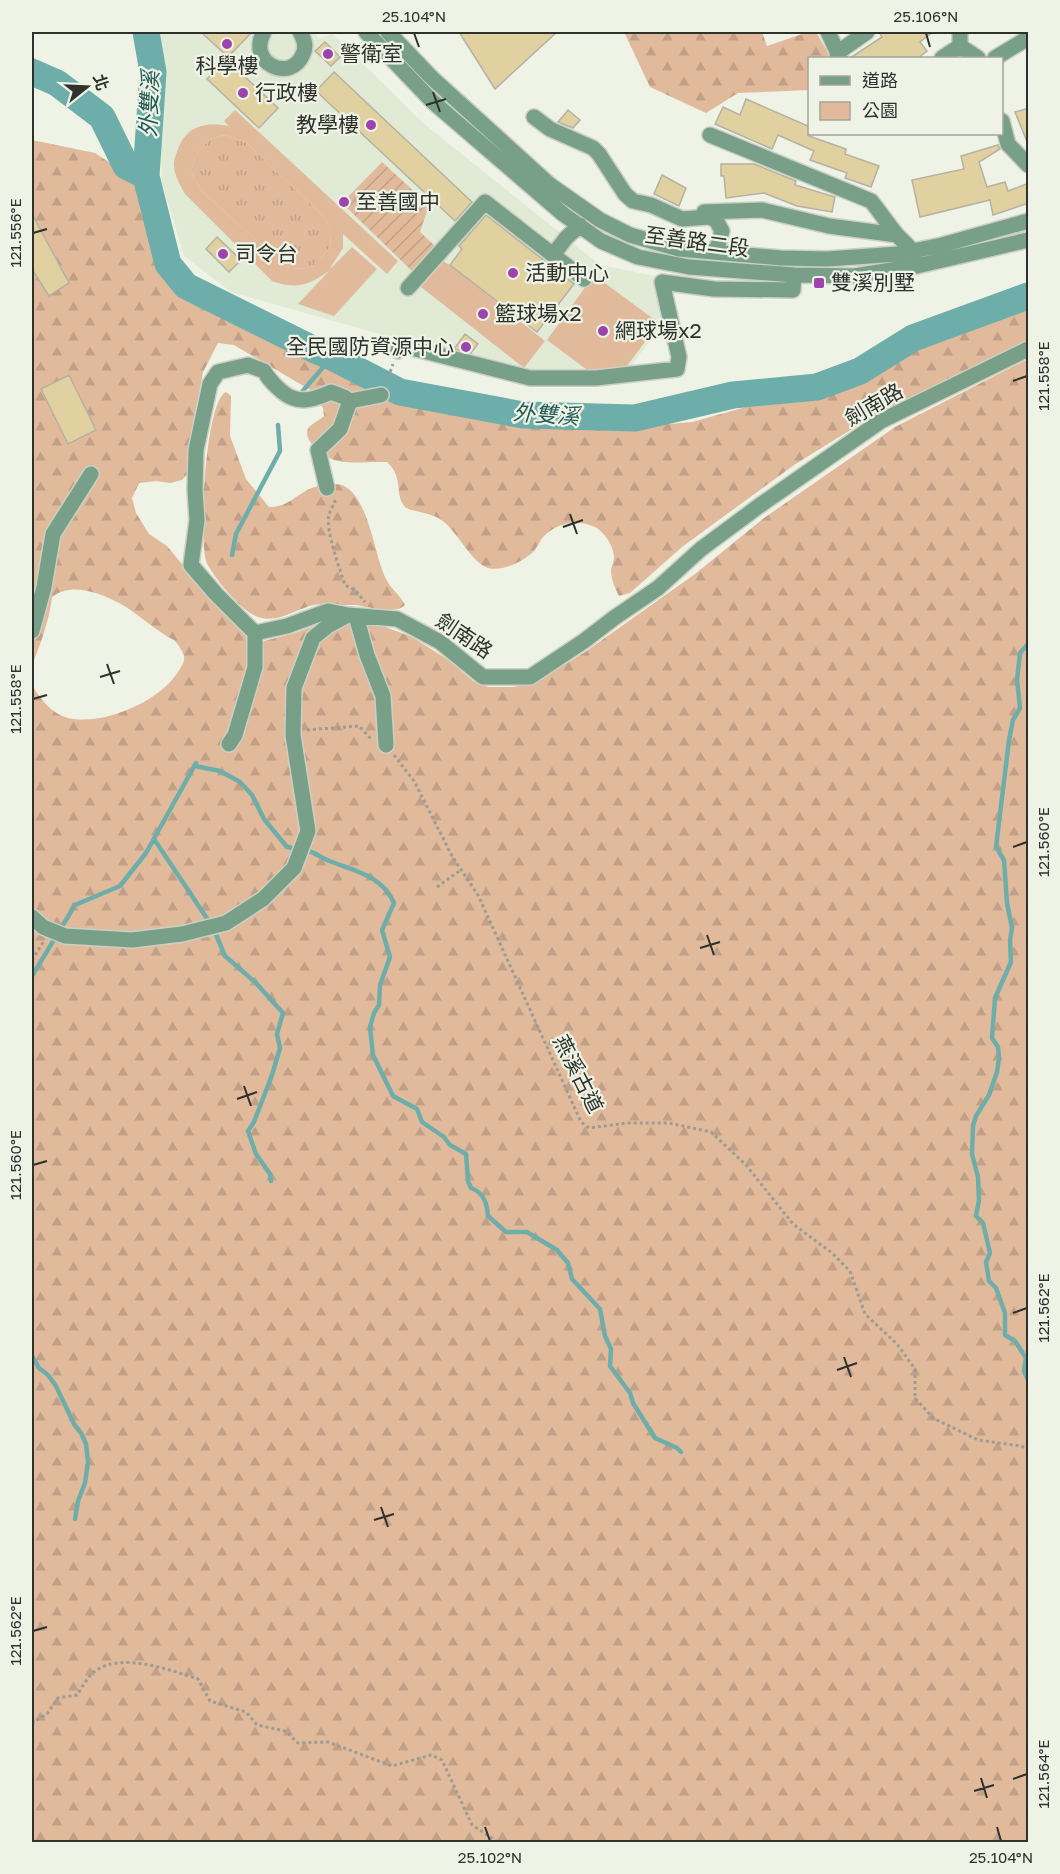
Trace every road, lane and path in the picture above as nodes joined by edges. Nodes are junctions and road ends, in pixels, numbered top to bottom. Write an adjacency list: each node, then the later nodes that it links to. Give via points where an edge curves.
1 (264, 32): 2 (street, via 259,45 263,58 283,69 298,63 303,56)
2 (300, 32)
3 (366, 32): 19 (street, 至善路二段, via 433,102)
4 (388, 32): 23 (street, 至善路二段, via 432,78 550,185 600,220 630,235 679,249)
5 (828, 32): 9 (street)
6 (867, 32): 9 (street)
7 (1029, 38): 12 (street)
8 (960, 39): 10 (street); 11 (street)
9 (838, 56)
10 (943, 57)
11 (977, 57)
12 (997, 57)
13 (534, 117): 23 (street, via 550,129 593,148 633,201 682,219 716,220 722,231)
14 (1003, 125): 16 (street, via 1008,144)
15 (710, 135): 20 (street, via 871,201)
16 (1029, 165)
17 (650, 194): 20 (street, via 683,212 762,210 829,226)
18 (1029, 221): 22 (street, 至善路二段)
19 (580, 225): 24 (street); 26 (street, 至善路二段, via 601,241 638,257 689,267)
20 (897, 235): 22 (street)
21 (1029, 240): 25 (street, 至善路二段)
22 (913, 251): 23 (street, 至善路二段, via 827,259); 25 (street)
23 (716, 252)
24 (554, 255): 27 (street); 28 (street, via 485,202)
25 (916, 266): 26 (street, 至善路二段, via 854,276)
26 (794, 275): 30 (street, via 793,290 714,289 662,282 678,357 676,369 596,378 530,378 400,345)
27 (584, 279)
28 (408, 288)
29 (1029, 349): 35 (street, 劍南路, via 882,422 759,506 701,549 658,588 530,677 483,677 440,642 397,619)
30 (398, 351): 31 (path)
31 (381, 395): 32 (street)
32 (350, 401): 34 (street, via 340,429 318,450); 37 (street, via 331,392 316,399 293,398 270,381 264,371 248,365 218,372 210,384 196,450 197,520 191,565)
33 (91, 474): 36 (street, via 53,534)
34 (327, 488): 35 (path, via 335,502 328,516 328,529 345,585 355,590 368,606)
35 (352, 615): 37 (street, 劍南路, via 328,612 287,627); 40 (street, via 383,696); 44 (street, via 329,625 313,638 294,688 293,735 308,831 294,868 263,899 226,923 132,940)
36 (32, 631)
37 (255, 633): 39 (street, via 255,667)
38 (302, 730): 40 (path, 燕溪古道, via 359,726 372,740)
39 (230, 744)
40 (386, 745): 41 (path, 燕溪古道, via 414,780)
41 (461, 870): 42 (path); 46 (path, 燕溪古道, via 478,896 581,1122 589,1128 669,1123 711,1132 746,1165 793,1224 850,1271 865,1314 897,1344 915,1369 915,1398 933,1418 978,1440)
42 (437, 887)
43 (32, 917): 44 (street, via 42,927)
44 (57, 932): 45 (path)
45 (32, 960)
46 (1029, 1449)
47 (32, 1720): 48 (path, via 47,1714 58,1698 77,1695 93,1672 108,1664 147,1663 198,1679 210,1701 246,1712 257,1725 285,1731 298,1743 328,1742 392,1766 431,1755 442,1760 472,1825)
48 (498, 1842)

